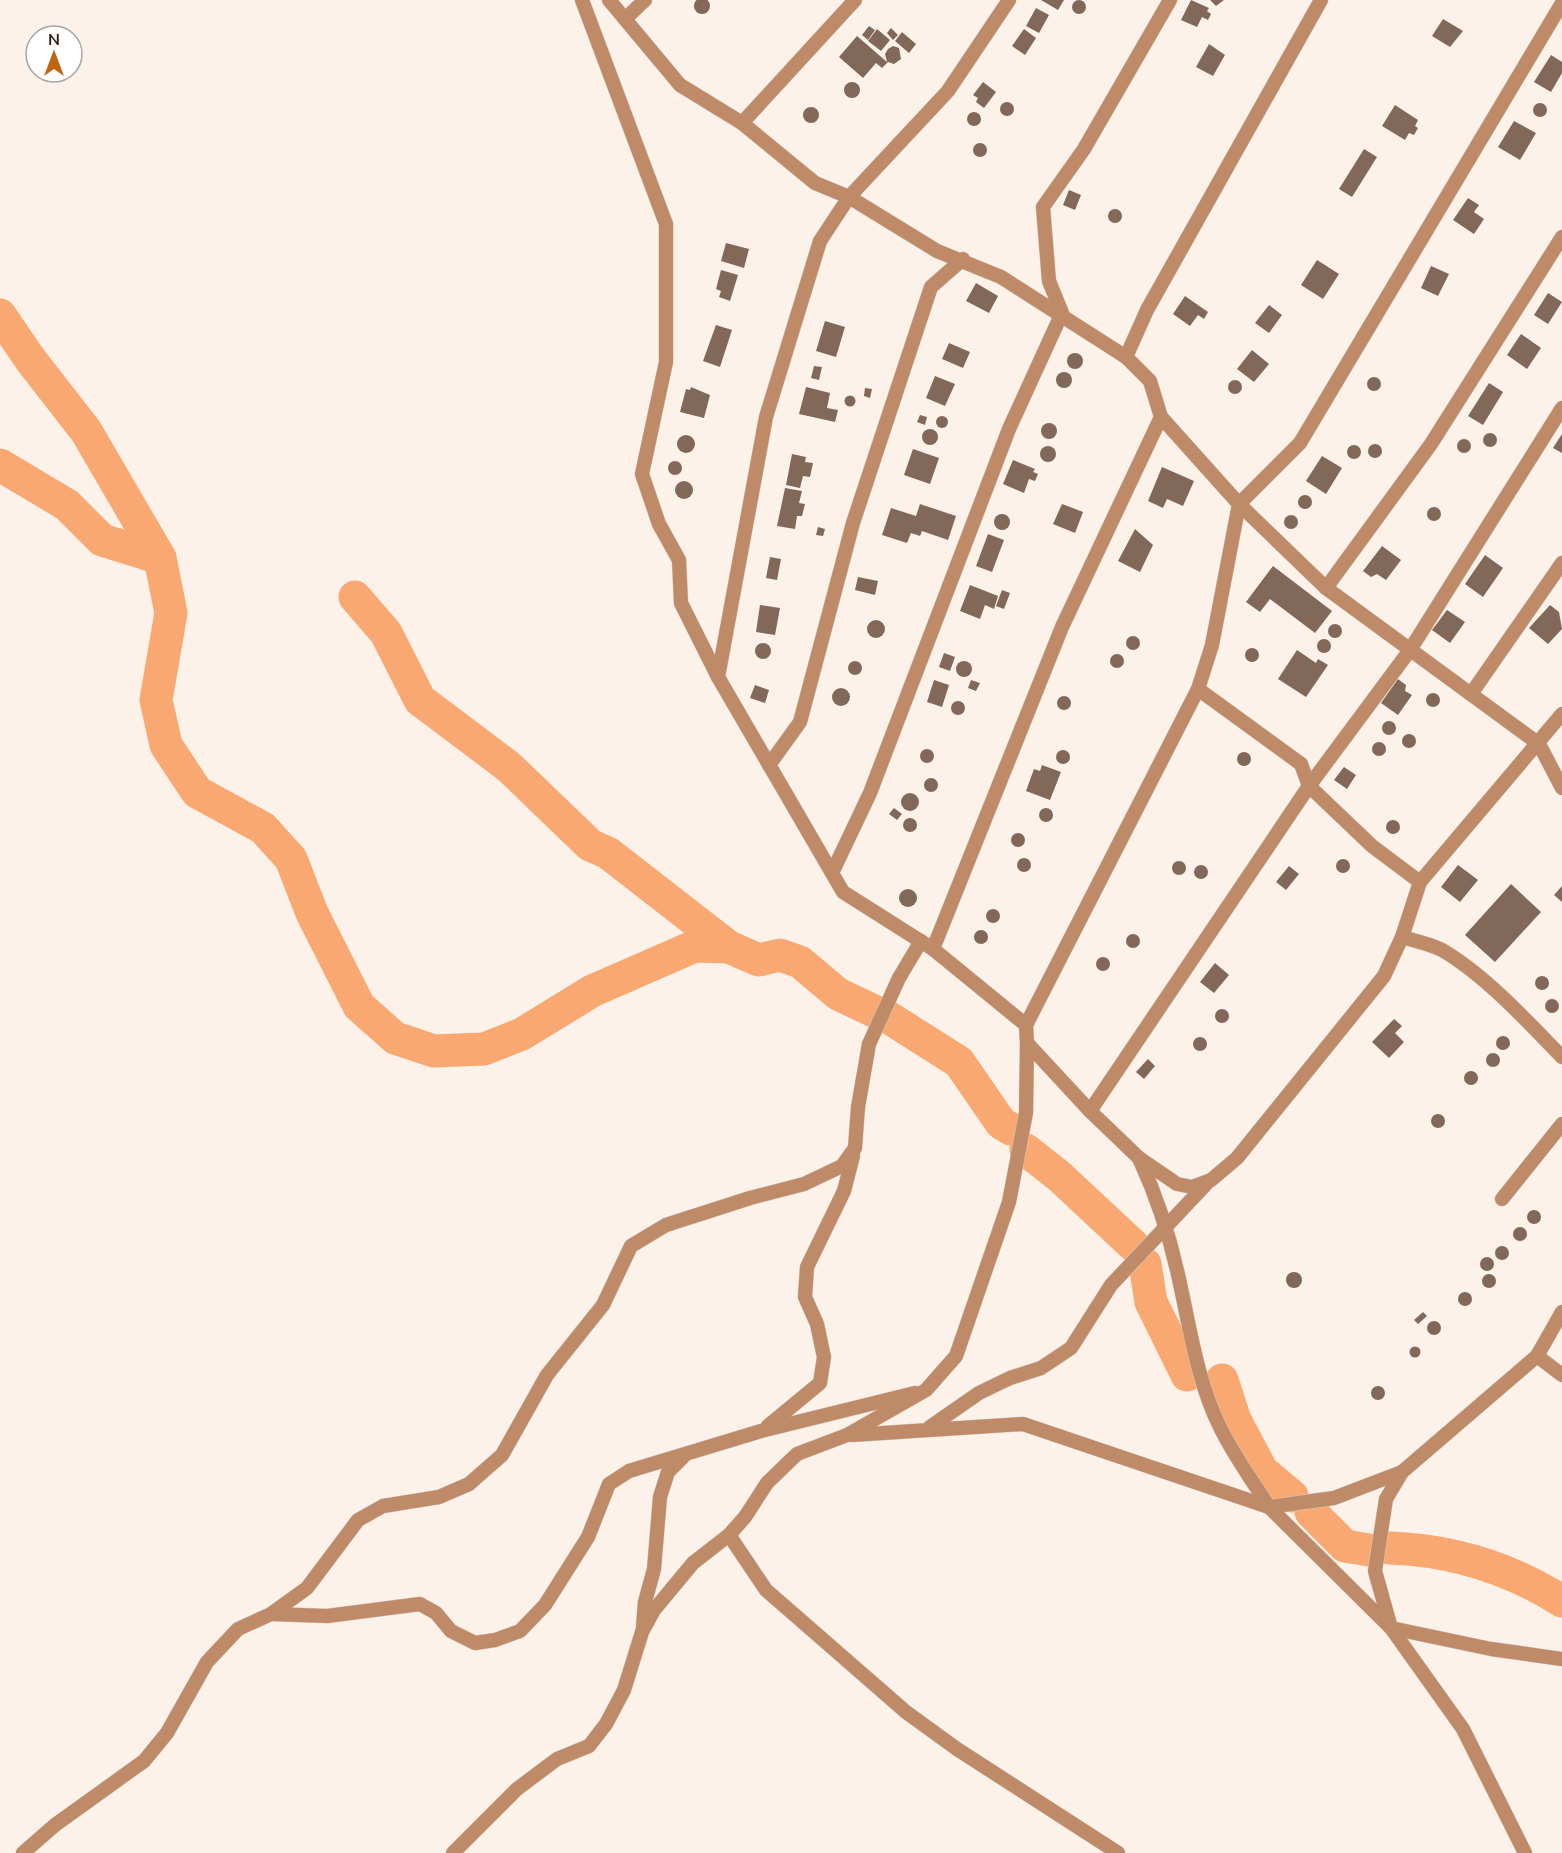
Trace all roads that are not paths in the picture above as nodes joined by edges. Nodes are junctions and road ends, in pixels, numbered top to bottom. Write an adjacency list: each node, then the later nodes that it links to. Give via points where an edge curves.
1 (582, 0): 22 (street, via 666,224 666,362 642,474 659,524 679,561 681,603)
2 (609, 0): 9 (street)
3 (645, 0): 9 (street)
4 (855, 0): 10 (street)
5 (1009, 0): 11 (street, via 948,92)
6 (1170, 0): 14 (street, via 1084,149 1043,207 1049,281)
7 (1322, 0): 15 (street, via 1147,310)
8 (1562, 3): 18 (street, via 1300,443)
9 (625, 20): 10 (street, via 680,85)
10 (742, 123): 11 (street, via 815,183)
11 (849, 197): 13 (street, via 937,251); 22 (street, via 820,241 766,417)
12 (1562, 237): 20 (street, via 1431,444)
13 (963, 259): 14 (street); 27 (street, via 931,287 853,523 800,722)
14 (1062, 313): 15 (street); 30 (street, via 1009,429 870,793)
15 (1126, 357): 17 (street, via 1150,381)
16 (1562, 408): 21 (street)
17 (1161, 417): 18 (street); 33 (street, via 1062,627)
18 (1239, 504): 20 (street); 23 (street, via 1212,645)
19 (1562, 563): 24 (street)
20 (1326, 588): 21 (street)
21 (1410, 650): 24 (street); 28 (street)
22 (718, 677): 27 (street)
23 (1198, 689): 28 (street, via 1301,764); 34 (street)
24 (1472, 694): 26 (street)
25 (1562, 714): 26 (street)
26 (1539, 744): 29 (street); 31 (street)
27 (769, 765): 30 (street)
28 (1309, 786): 31 (street, via 1372,846); 37 (street)
29 (1562, 788)
30 (832, 873): 33 (street, via 843,892)
31 (1420, 882): 32 (street)
32 (1402, 937): 36 (street, via 1439,949 1459,961); 41 (street, via 1384,976 1237,1158)
33 (927, 945): 34 (street); 39 (street, via 899,978 868,1044)
34 (1026, 1025): 35 (street)
35 (1027, 1043): 37 (street); 47 (street, via 1026,1113 1009,1202 956,1356)
36 (1562, 1057)
37 (1090, 1111): 40 (street)
38 (1562, 1124): 42 (street)
39 (855, 1148): 49 (street, via 844,1191 807,1267 805,1297 817,1324 824,1357 820,1383); 55 (street, via 842,1166 804,1184 666,1225 631,1246 603,1305 547,1375 502,1455 469,1484 439,1497 382,1506 358,1520 307,1588)
40 (1139, 1158): 41 (street, via 1178,1184 1192,1187); 43 (street)
41 (1211, 1180): 43 (street)
42 (1502, 1199)
43 (1166, 1226): 48 (street, via 1111,1285 1071,1348 1041,1368 979,1393); 53 (street, via 1190,1340 1218,1424)
44 (1562, 1312): 45 (street)
45 (1537, 1356): 46 (street); 52 (street)
46 (1562, 1375)
47 (926, 1390): 49 (street); 50 (street)
48 (928, 1429): 50 (street); 53 (street, via 1023,1424)
49 (761, 1431): 51 (street)
50 (847, 1435): 54 (street, via 797,1454 767,1483)
51 (685, 1455): 55 (street, via 629,1471 609,1484 588,1537 545,1605 520,1631 475,1643 452,1631 436,1613 420,1604 327,1616); 57 (street, via 668,1472 660,1497 654,1569)
52 (1402, 1472): 53 (street, via 1334,1498); 56 (street, via 1386,1499 1375,1571)
53 (1269, 1507): 56 (street)
54 (729, 1535): 57 (street, via 693,1563 654,1610); 61 (street, via 766,1590 906,1712)
55 (271, 1614): 59 (street, via 238,1629 207,1662 167,1733 144,1761)
56 (1391, 1628): 58 (street); 62 (street, via 1463,1729)
57 (642, 1632): 60 (street, via 624,1690 589,1746 557,1759 517,1789)
58 (1562, 1659)
59 (22, 1853)
60 (453, 1853)
61 (1118, 1853)
62 (1525, 1853)

